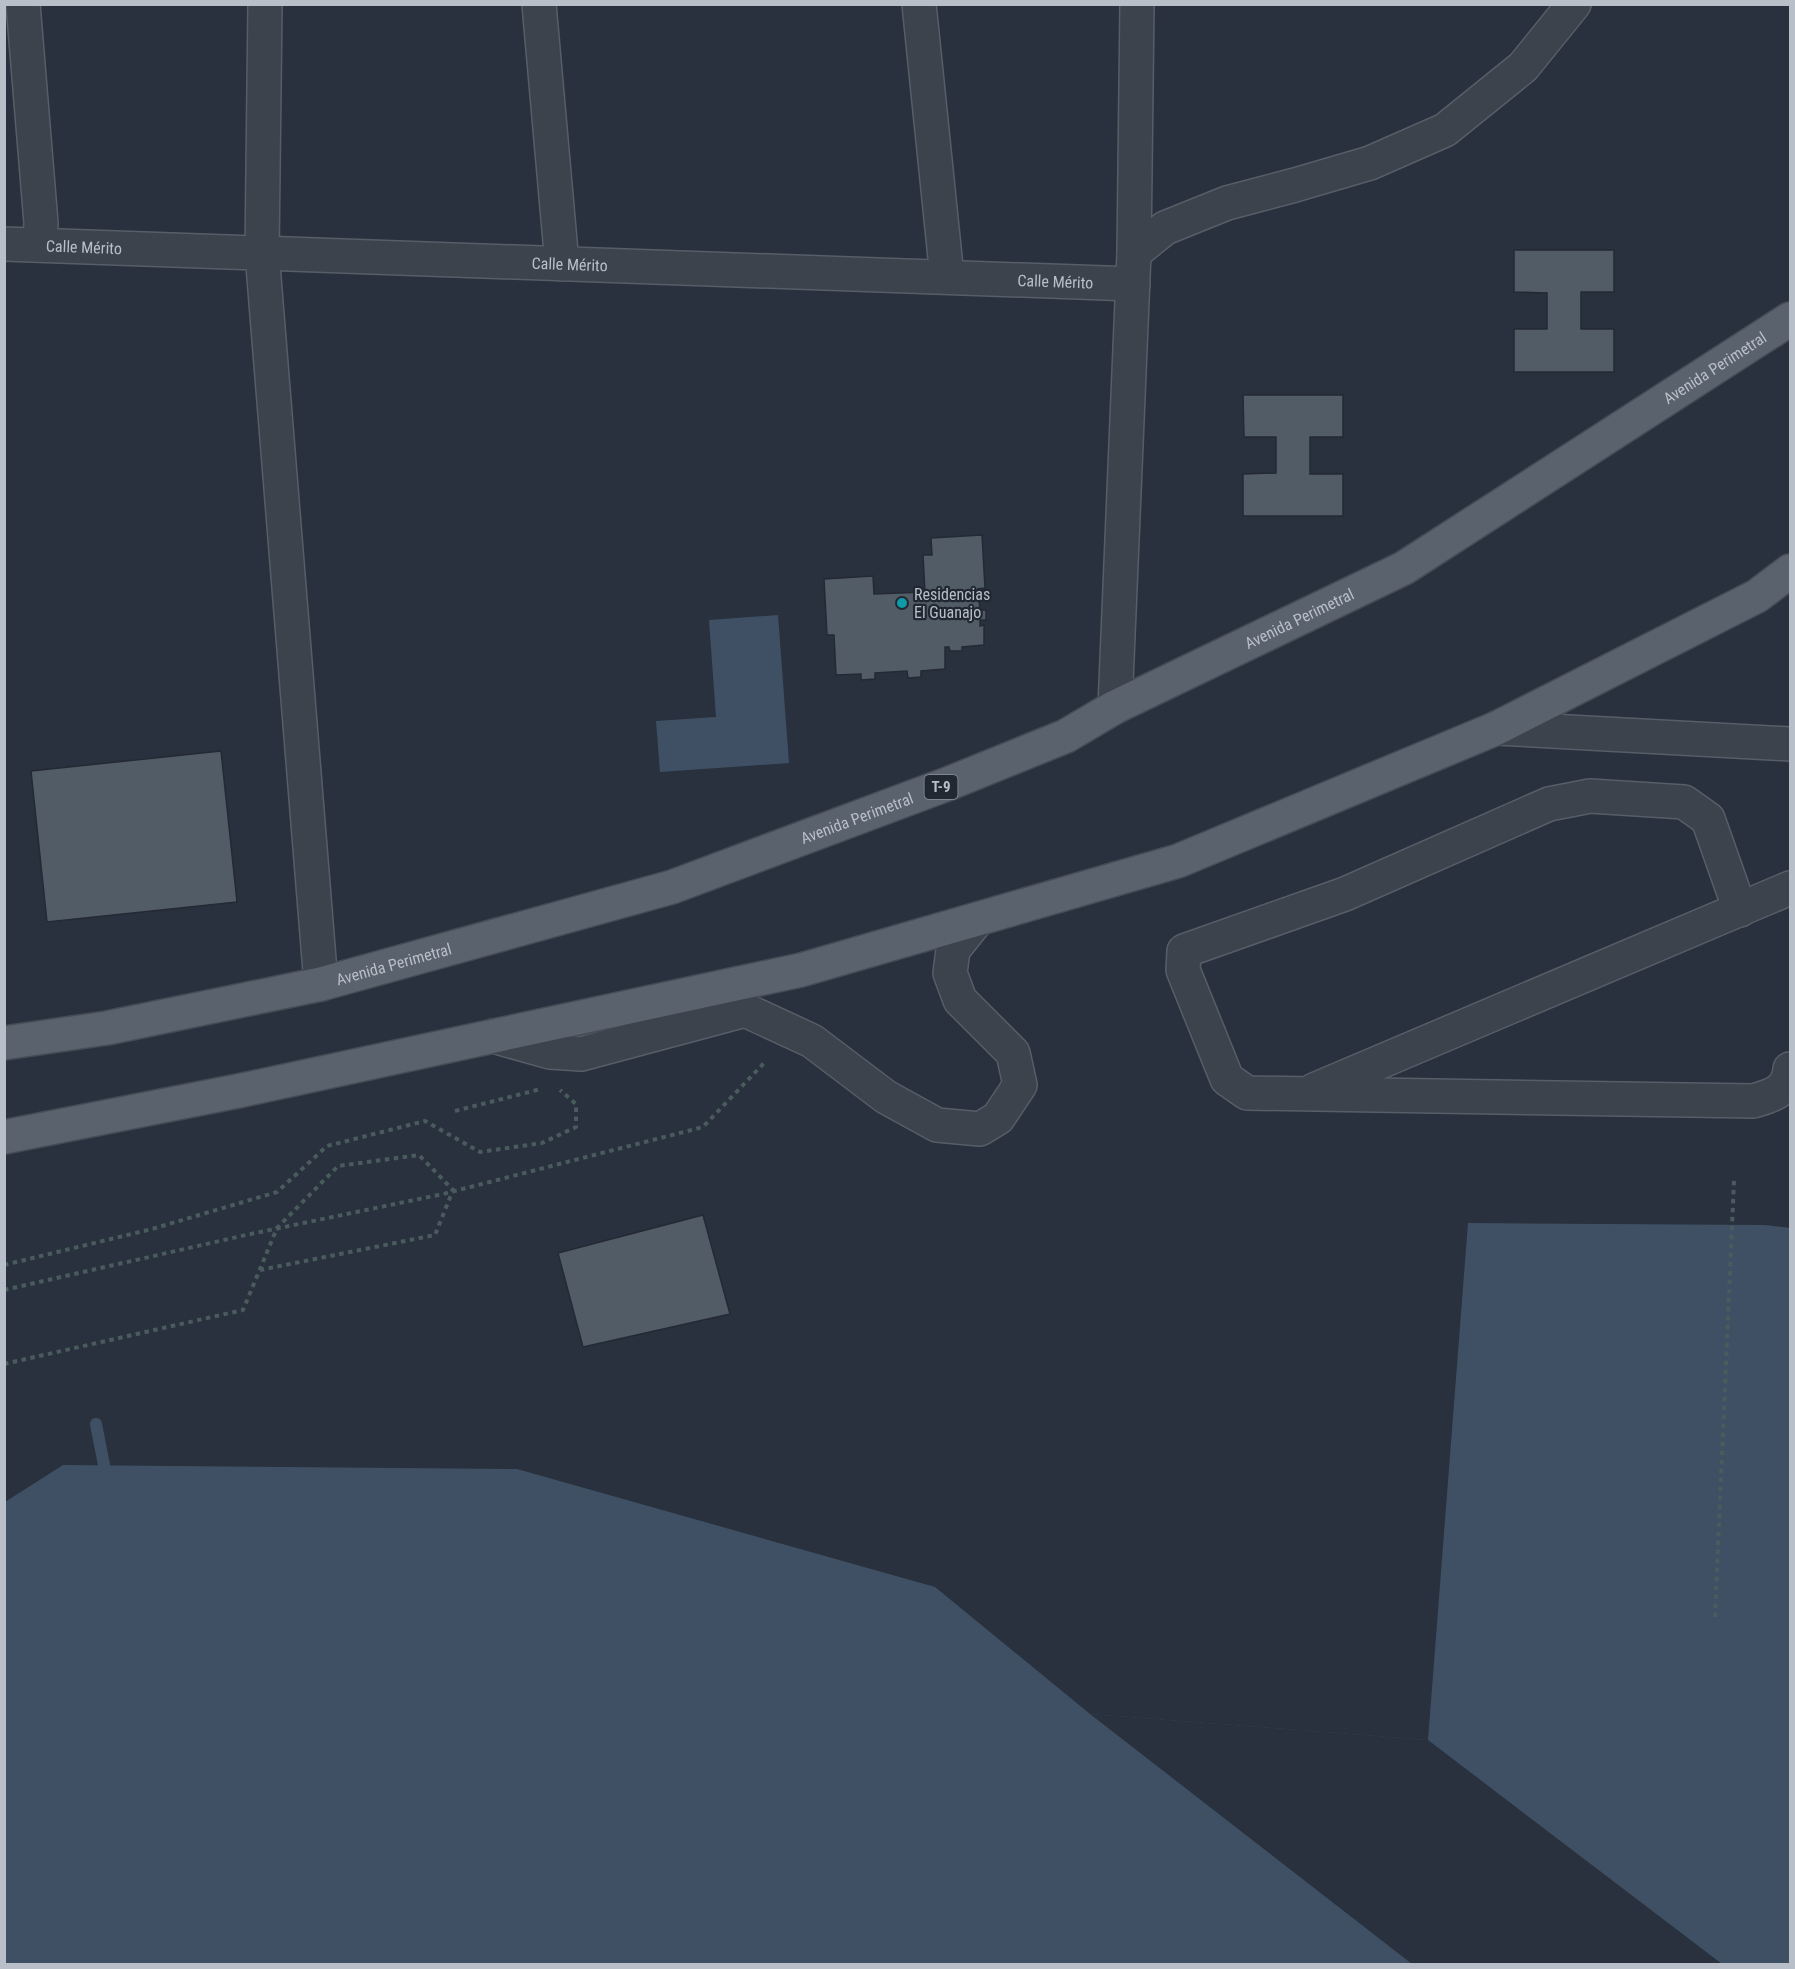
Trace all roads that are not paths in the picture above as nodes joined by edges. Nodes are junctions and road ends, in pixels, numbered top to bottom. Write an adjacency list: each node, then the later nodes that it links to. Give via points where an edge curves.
1 (22, 4): 8 (street)
2 (265, 4): 9 (street)
3 (539, 4): 10 (street)
4 (919, 4): 12 (street)
5 (1137, 4): 11 (street)
6 (1574, 4): 11 (street, via 1523,67 1445,130 1370,163 1227,202 1165,228)
7 (4, 244): 8 (street, Calle Mérito)
8 (40, 245): 9 (street, Calle Mérito)
9 (262, 253): 10 (street, Calle Mérito); 21 (street)
10 (562, 264): 12 (street, Calle Mérito)
11 (1133, 268): 12 (street, Calle Mérito); 15 (street)
12 (947, 277)
13 (1791, 319): 15 (main road, Avenida Perimetral / T-9, via 1404,568)
14 (1791, 572): 16 (main road, via 1757,596)
15 (1115, 707): 21 (main road, Avenida Perimetral / T-9, via 1066,736 1003,762 672,888)
16 (1497, 728): 17 (street); 20 (main road, via 1178,861)
17 (1791, 744)
18 (1791, 888): 19 (street)
19 (1740, 910): 25 (street); 25 (street, via 1708,819 1684,802 1590,796 1549,804 1345,894 1184,951 1183,970 1227,1078 1247,1093)
20 (976, 920): 22 (main road, via 801,970); 22 (street, via 953,950 950,973 960,1000 1013,1053 1020,1085 998,1118 980,1129 937,1125 886,1097 812,1041 745,1010 581,1054 550,1052)
21 (321, 984): 23 (main road, Avenida Perimetral / T-9, via 107,1028)
22 (493, 1036): 26 (main road)
23 (4, 1043)
24 (1791, 1069): 25 (street, via 1790,1078 1776,1094 1753,1101)
25 (1303, 1094)
26 (4, 1137)

